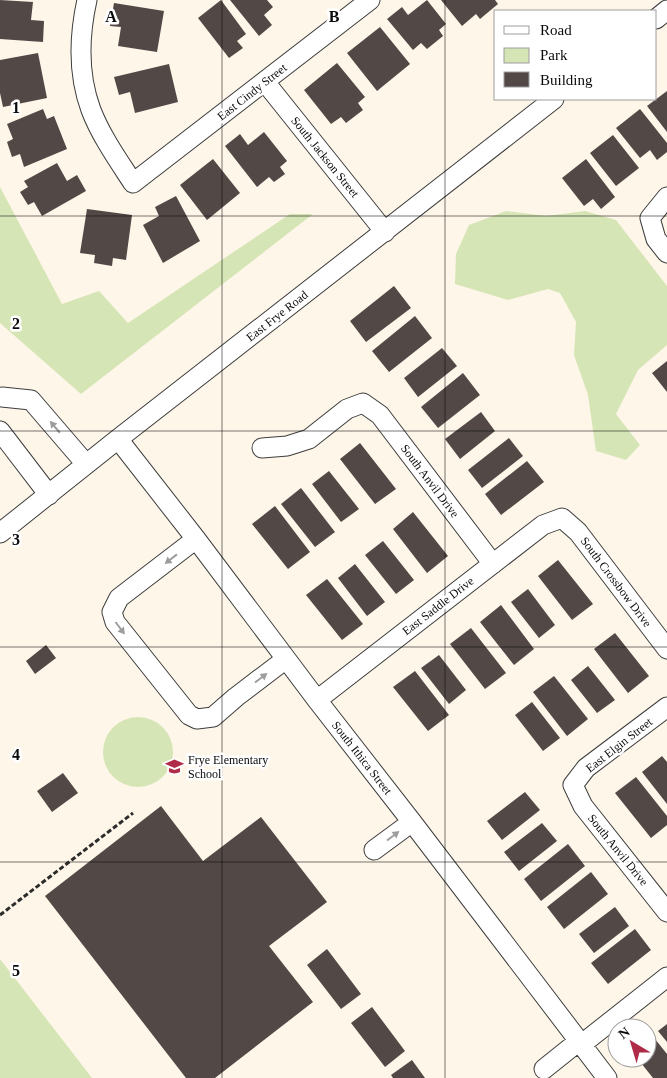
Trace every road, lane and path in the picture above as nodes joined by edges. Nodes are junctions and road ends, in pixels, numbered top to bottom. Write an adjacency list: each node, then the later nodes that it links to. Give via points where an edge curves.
1 (87, 0): 5 (street, East Cindy Street, via 82,20 81,68 91,109 133,183)
2 (370, 0): 5 (street, East Cindy Street)
3 (667, 10): 4 (street)
4 (657, 18)
5 (265, 82): 8 (street, South Jackson Street)
6 (553, 100): 8 (street, East Frye Road)
7 (667, 197): 9 (street, via 650,218 656,239)
8 (385, 232): 12 (street, East Frye Road)
9 (667, 253)
10 (1, 398): 14 (street, one-way to 10, via 32,400)
11 (0, 431): 15 (street)
12 (118, 439): 14 (street, East Frye Road); 18 (street, South Ithica Street)
13 (262, 448): 19 (street, South Anvil Drive, via 287,446 309,439 347,409 363,403 380,415)
14 (86, 464): 15 (street, East Frye Road)
15 (49, 495): 17 (street, East Frye Road)
16 (562, 518): 19 (street, East Saddle Drive, via 543,525); 20 (street, South Crossbow Drive, via 578,532)
17 (0, 533)
18 (196, 539): 21 (street, South Ithica Street); 21 (street, one-way to 21, via 119,598 112,612 115,622 189,715 197,719 213,718)
19 (493, 564): 22 (street, East Saddle Drive)
20 (667, 648)
21 (286, 659): 22 (street, South Ithica Street)
22 (317, 700): 26 (street, South Ithica Street)
23 (667, 707): 24 (street, East Elgin Street, via 586,768)
24 (573, 785): 28 (street, South Anvil Drive, via 583,806)
25 (133, 814): 29 (path)
26 (412, 822): 27 (street, one-way to 26); 31 (street, South Ithica Street)
27 (374, 850)
28 (667, 912)
29 (0, 915)
30 (667, 977): 31 (street)
31 (580, 1042): 32 (street); 33 (street, South Ithica Street)
32 (544, 1069)
33 (607, 1078)

